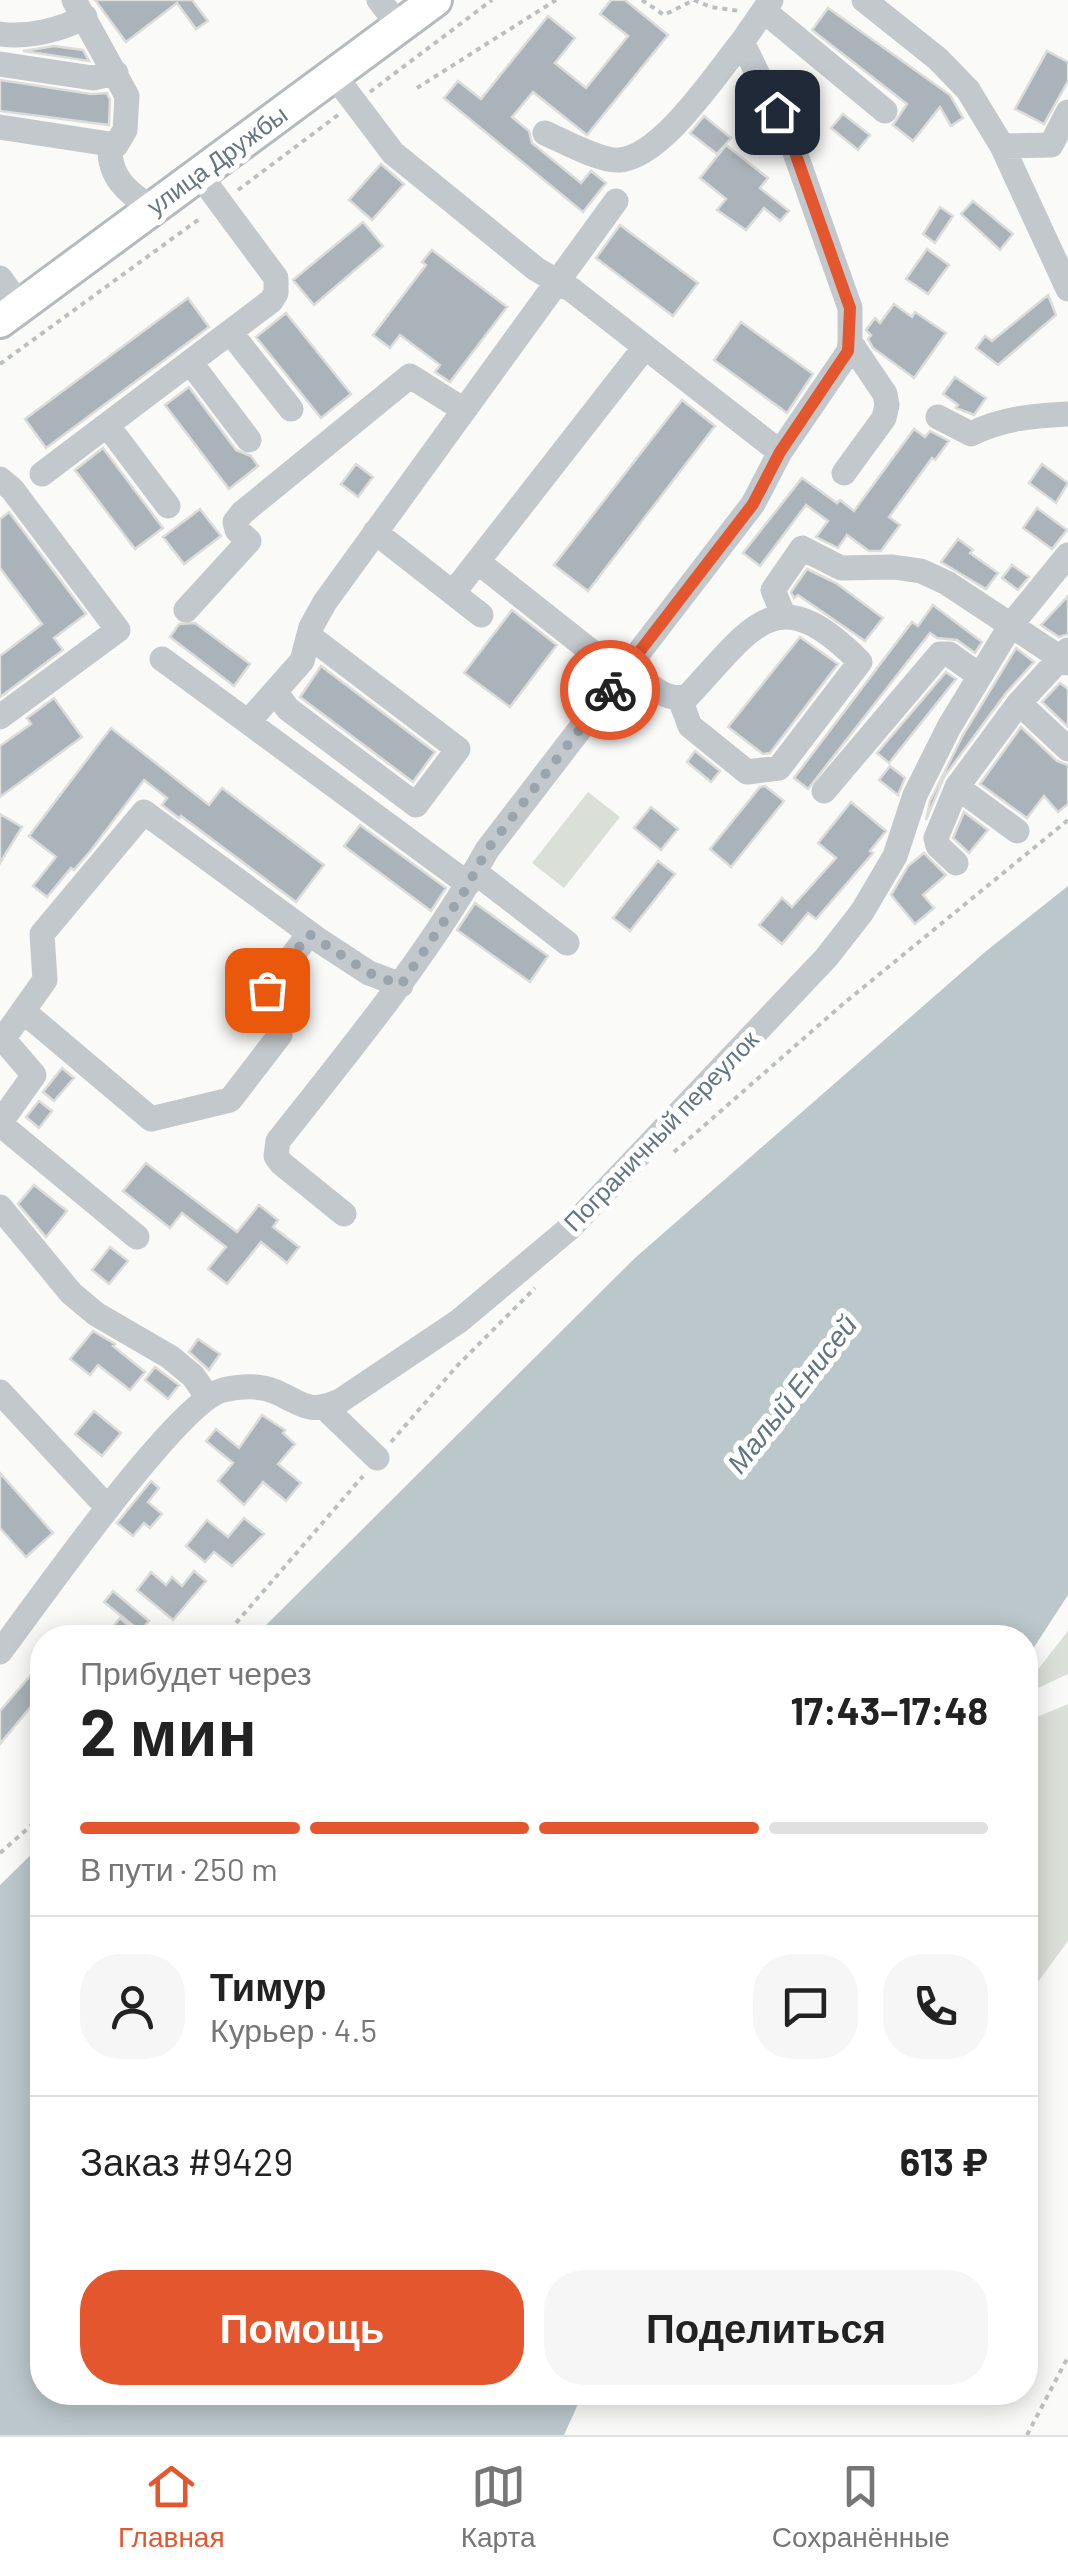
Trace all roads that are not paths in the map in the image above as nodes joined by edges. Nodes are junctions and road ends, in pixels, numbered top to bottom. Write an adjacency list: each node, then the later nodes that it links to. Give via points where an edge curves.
1 (435, 0): 5 (main road, улица Дружбы)
2 (864, 0): 16 (street, via 968,90)
3 (79, 9): 6 (street, via 66,26); 9 (street)
4 (765, 9): 7 (street); 11 (street)
5 (389, 13): 10 (main road, улица Дружбы)
6 (7, 35): 8 (street)
7 (742, 42): 14 (street, via 661,140 638,154 617,161); 25 (street, via 792,144 850,308)
8 (6, 65): 9 (street, via 94,78)
9 (116, 73): 15 (street, via 127,96 124,130)
10 (334, 75): 17 (main road, улица Дружбы); 21 (street, via 393,154)
11 (886, 111)
12 (1068, 112): 16 (street, via 1051,145)
13 (0, 127): 15 (street)
14 (545, 133)
15 (110, 144): 19 (street, via 109,163 126,192)
16 (1002, 146): 22 (street)
17 (199, 174): 19 (main road, улица Дружбы); 24 (street, via 276,278 271,301)
18 (616, 201): 21 (street)
19 (152, 208): 23 (main road, улица Дружбы)
20 (0, 278): 23 (street)
21 (557, 282): 26 (street); 29 (street)
22 (1068, 289)
23 (10, 314)
24 (230, 332): 27 (street); 28 (street)
25 (850, 342): 34 (street); 35 (street, via 881,383 888,405)
26 (645, 347): 34 (street); 41 (street)
27 (190, 362): 32 (street); 33 (street)
28 (291, 408)
29 (464, 410): 39 (street); 43 (street, via 410,376 242,513 235,522 249,541)
30 (1068, 414): 31 (street, via 1023,416 970,434)
31 (938, 417)
32 (106, 425): 36 (street); 38 (street)
33 (249, 440)
34 (780, 452): 50 (street, via 753,504)
35 (844, 473)
36 (42, 474)
37 (3, 486): 55 (street, via 118,630)
38 (168, 506)
39 (376, 532): 42 (street); 47 (street)
40 (1068, 555): 46 (street, Пограничный переулок)
41 (478, 562): 42 (street); 50 (street)
42 (453, 593): 45 (street)
43 (186, 610)
44 (784, 614): 46 (street, via 774,590 802,548 841,568 921,571); 53 (street, via 750,631); 53 (street, via 831,632 860,662 779,768 748,772 690,726)
45 (481, 615)
46 (1012, 625): 48 (street); 51 (street, Пограничный переулок)
47 (309, 636): 52 (street, via 302,661); 52 (street, via 458,749 416,805)
48 (1065, 657): 54 (street)
49 (162, 659): 56 (street)
50 (624, 671): 53 (street); 62 (street)
51 (980, 676): 59 (street, via 940,654); 73 (street, Пограничный переулок, via 948,727 894,856 826,958 570,1227 459,1321)
52 (276, 693): 56 (street)
53 (680, 699)
54 (1019, 703): 57 (street); 58 (street)
55 (0, 717)
56 (248, 722): 62 (street)
57 (1068, 750)
58 (957, 787): 60 (street); 61 (street, via 936,838)
59 (824, 791)
60 (1017, 831)
61 (956, 864)
62 (472, 878): 64 (street); 65 (street)
63 (309, 934): 65 (street, via 369,973); 66 (street, via 144,812 42,934 45,980); 66 (street, via 267,990 280,1035 230,1100 198,1110 150,1120)
64 (567, 943)
65 (401, 985): 69 (street, via 275,1148 281,1163)
66 (22, 1011): 67 (street, via 3,1039 34,1076)
67 (0, 1123): 70 (street)
68 (0, 1207): 72 (street, via 70,1293 170,1356)
69 (344, 1214)
70 (137, 1237)
71 (0, 1392): 75 (street)
72 (208, 1396): 73 (street, via 259,1387); 75 (street)
73 (325, 1408): 74 (street)
74 (377, 1458)
75 (108, 1508): 76 (street)
76 (0, 1652)

